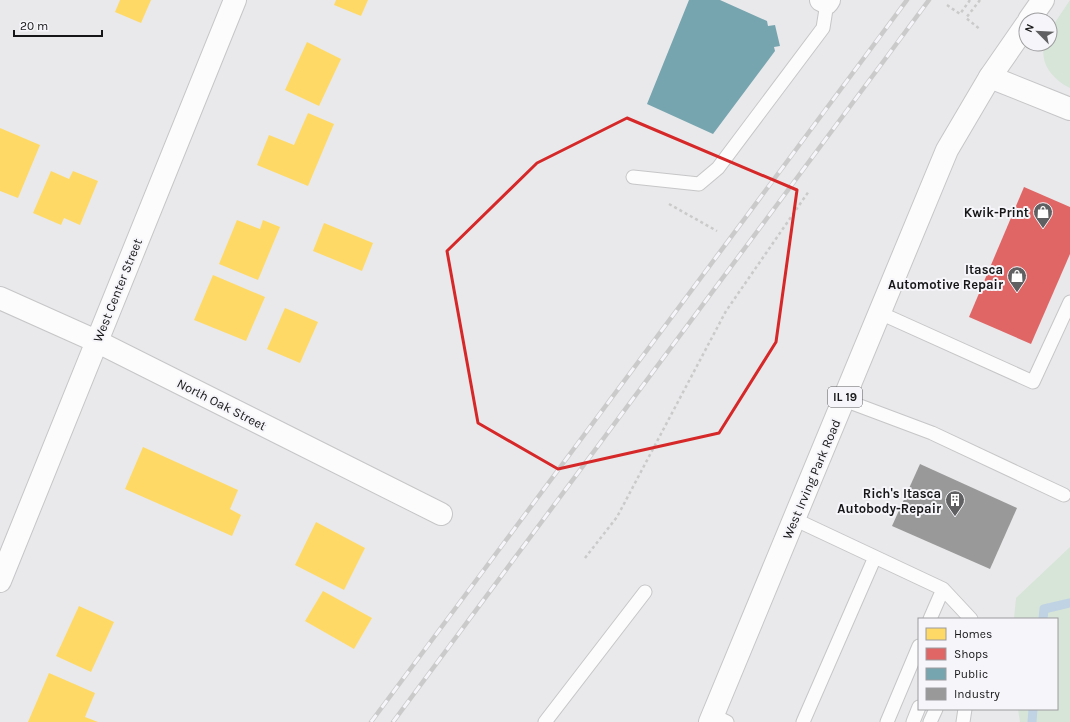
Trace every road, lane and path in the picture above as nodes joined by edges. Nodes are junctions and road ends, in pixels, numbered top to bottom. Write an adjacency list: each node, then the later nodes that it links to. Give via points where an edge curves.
1 (235, 0): 19 (street, West Center Street)
2 (970, 0): 6 (path, via 960,14)
3 (980, 0): 8 (path, via 966,18)
4 (1043, 0): 7 (street)
5 (826, 1): 12 (lane, via 823,28 718,168 698,184)
6 (947, 5)
7 (1035, 12)
8 (981, 30)
9 (1018, 37): 10 (street, West Irving Park Road / IL 19)
10 (990, 77): 11 (street); 18 (street, West Irving Park Road / IL 19, via 947,150)
11 (1070, 109)
12 (633, 176)
13 (809, 191): 25 (path, via 726,311 617,517)
14 (666, 202): 15 (path)
15 (717, 231)
16 (0, 298): 19 (street, North Oak Street)
17 (1070, 302): 18 (lane, via 1033,382)
18 (880, 313): 20 (street, West Irving Park Road / IL 19)
19 (96, 341): 22 (street, North Oak Street); 26 (street, West Center Street)
20 (844, 400): 21 (lane, via 932,434); 23 (street, West Irving Park Road / IL 19)
21 (1064, 495)
22 (441, 514)
23 (794, 519): 24 (lane); 36 (street, West Irving Park Road / IL 19)
24 (875, 557): 27 (lane); 38 (lane)
25 (585, 558)
26 (0, 581)
27 (943, 589): 29 (lane); 30 (lane)
28 (645, 592): 37 (lane)
29 (959, 613): 31 (lane)
30 (930, 618)
31 (969, 618)
32 (918, 648): 39 (lane)
33 (918, 710): 40 (lane)
34 (936, 710): 41 (lane)
35 (965, 710): 42 (lane)
36 (716, 720)
37 (545, 722)
38 (803, 722)
39 (887, 722)
40 (913, 722)
41 (930, 722)
42 (964, 722)

